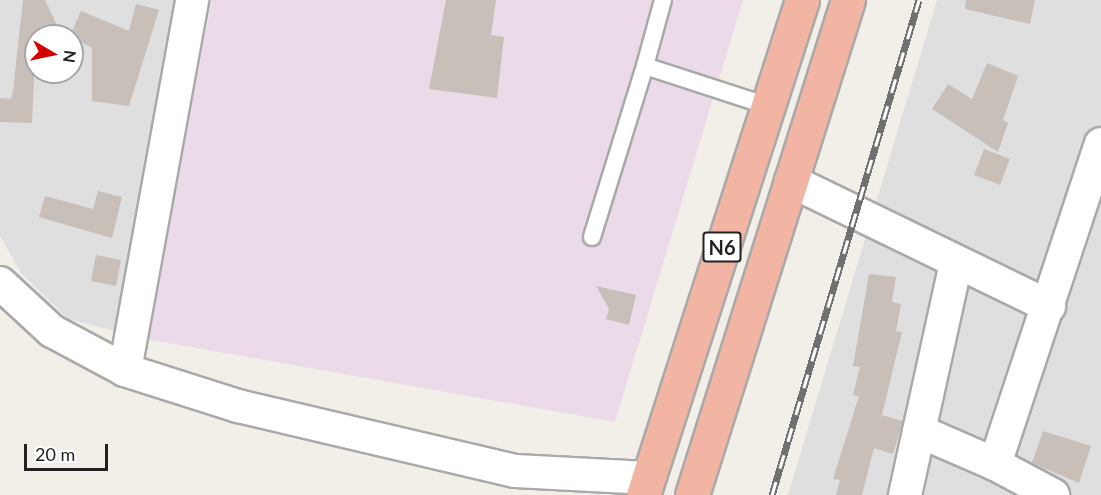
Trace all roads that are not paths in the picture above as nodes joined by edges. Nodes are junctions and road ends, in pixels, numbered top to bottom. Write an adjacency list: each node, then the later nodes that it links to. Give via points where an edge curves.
1 (192, 0): 13 (street)
2 (663, 0): 5 (lane)
3 (802, 0): 6 (highway, N6)
4 (848, 0): 8 (highway, N6)
5 (645, 66): 6 (lane); 9 (lane)
6 (768, 106): 16 (highway, N6)
7 (1101, 144): 12 (street)
8 (791, 181): 10 (street); 17 (highway, N6)
9 (592, 237)
10 (956, 263): 12 (street); 14 (street)
11 (0, 283): 13 (street, via 52,331)
12 (1049, 306): 15 (street)
13 (125, 370): 16 (street, via 238,406 516,471)
14 (919, 431): 15 (street); 18 (street)
15 (994, 464): 19 (street)
16 (645, 487)
17 (692, 495)
18 (905, 495)
19 (1053, 495)

